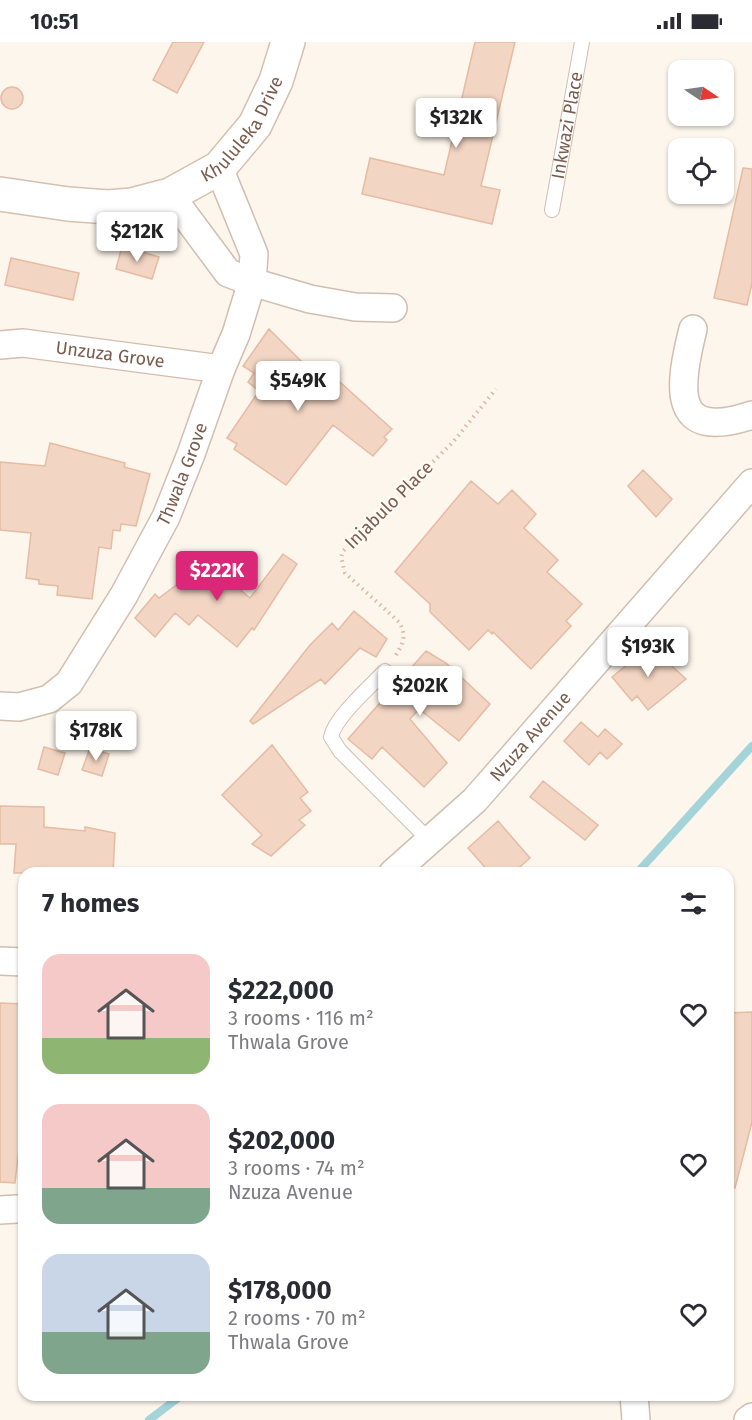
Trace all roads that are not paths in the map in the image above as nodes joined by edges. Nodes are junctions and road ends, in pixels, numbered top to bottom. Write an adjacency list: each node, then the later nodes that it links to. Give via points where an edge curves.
1 (288, 42): 3 (street, Khululeka Drive, via 276,81 255,125)
2 (582, 42): 6 (lane, Inkwazi Place)
3 (219, 168): 5 (street, Khululeka Drive); 7 (street, Thwala Grove, via 254,254)
4 (0, 194): 5 (street, Khululeka Drive, via 108,207)
5 (170, 195): 7 (street, via 228,273)
6 (552, 210)
7 (252, 282): 8 (street, via 310,299 355,307); 11 (street, Thwala Grove)
8 (393, 308)
9 (693, 329): 12 (street, via 682,387 686,406 709,421 730,422)
10 (0, 345): 11 (street, Unzuza Grove, via 24,343)
11 (221, 369): 15 (street, Thwala Grove, via 166,517 124,595 69,683 49,699 19,707)
12 (752, 415)
13 (752, 483): 16 (street, Nzuza Avenue, via 475,800)
14 (385, 671): 16 (lane, via 346,713 331,737 340,751)
15 (0, 706)
16 (430, 841): 17 (street, Nzuza Avenue)
17 (400, 867)
18 (0, 961): 19 (street)
19 (18, 962)
20 (634, 1401): 22 (street)
21 (752, 1417): 23 (street)
22 (636, 1420)
23 (748, 1420)

